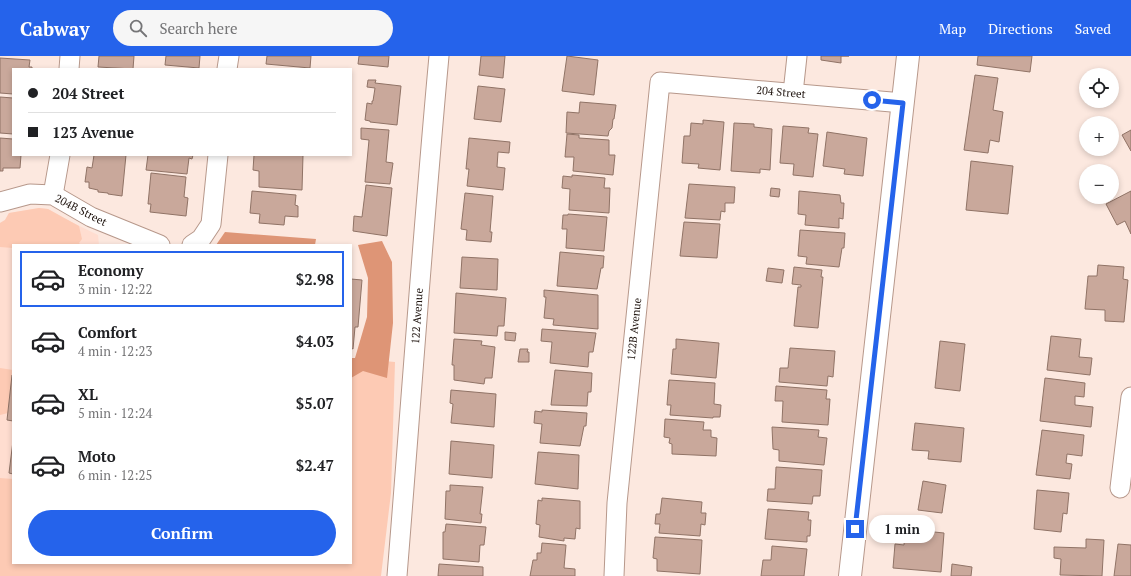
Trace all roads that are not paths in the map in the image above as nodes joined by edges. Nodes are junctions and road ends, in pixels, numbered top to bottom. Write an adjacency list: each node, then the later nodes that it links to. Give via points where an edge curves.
1 (70, 56): 6 (street)
2 (229, 56): 7 (street)
3 (439, 56): 19 (street, 122 Avenue, via 425,201)
4 (797, 56): 9 (street)
5 (908, 56): 10 (street)
6 (69, 68)
7 (227, 68)
8 (660, 82): 9 (street, 204 Street); 20 (street, 122B Avenue, via 617,503)
9 (793, 94): 10 (street, 204 Street)
10 (903, 103): 21 (street)
11 (60, 156): 13 (street)
12 (218, 156): 16 (street, via 211,224 201,239)
13 (53, 195): 14 (street, 204B Street, via 30,194); 15 (street, 204B Street, via 91,217)
14 (0, 202)
15 (158, 244)
16 (194, 244)
17 (1131, 397): 18 (street)
18 (1120, 488)
19 (397, 576)
20 (614, 576)
21 (850, 576)

